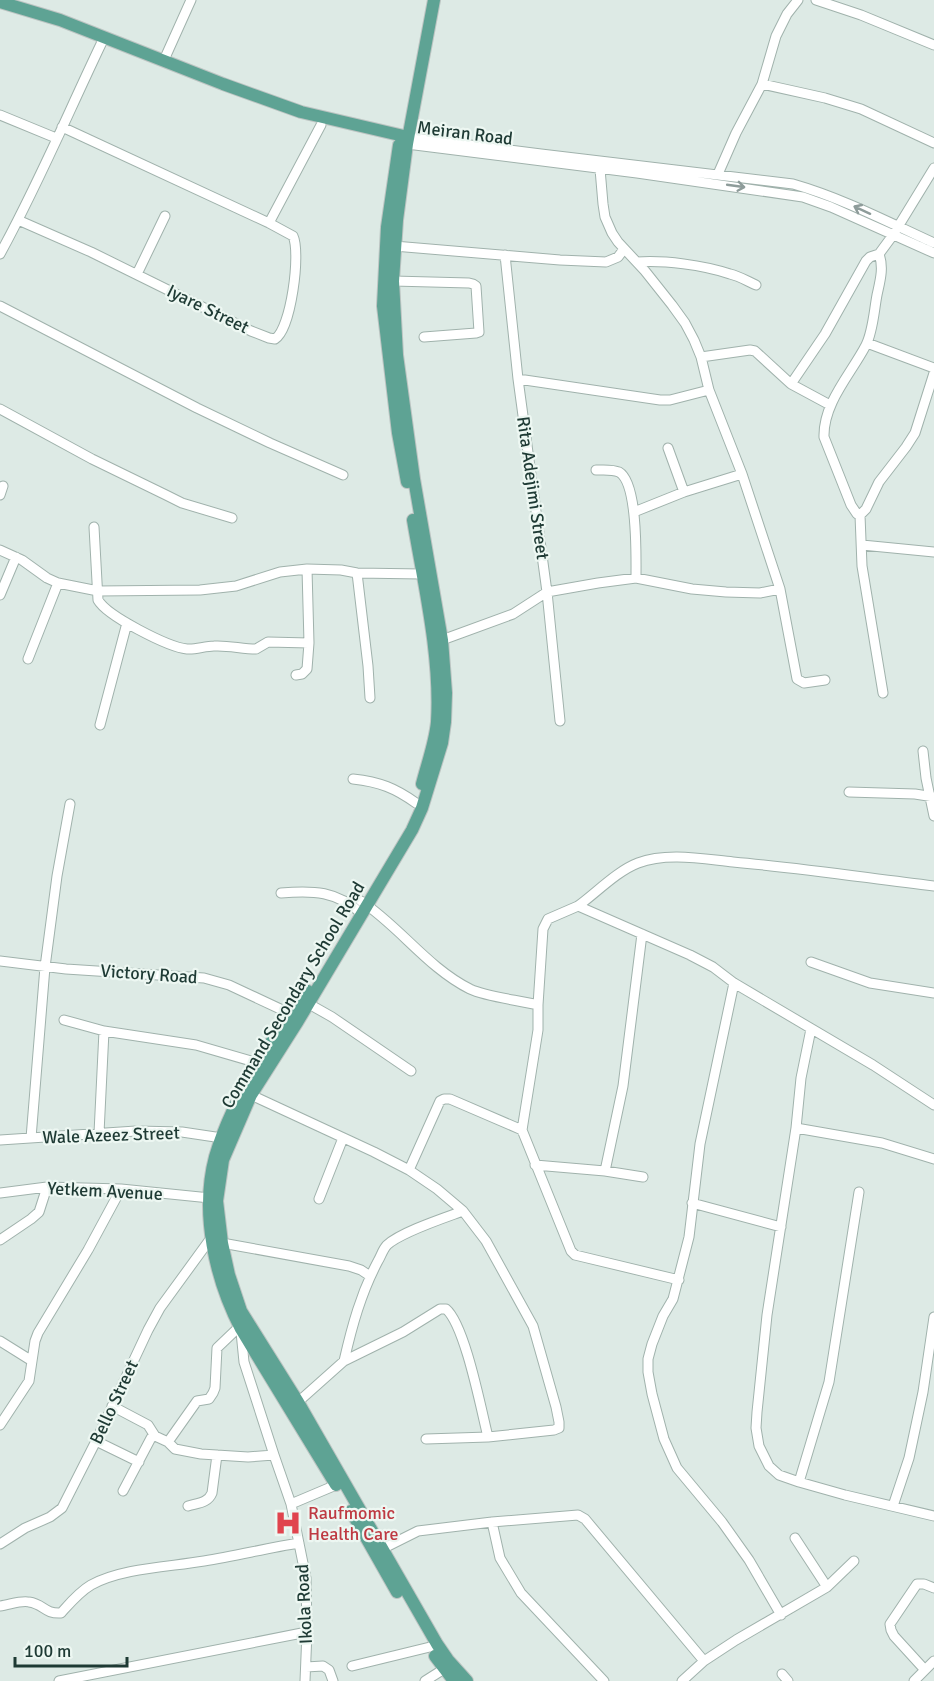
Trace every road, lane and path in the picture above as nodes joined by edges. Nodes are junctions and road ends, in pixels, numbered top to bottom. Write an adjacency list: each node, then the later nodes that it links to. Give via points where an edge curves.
1 (191, 0): 10 (street)
2 (427, 0): 17 (main road)
3 (434, 0): 17 (main road)
4 (798, 0): 11 (street, via 776,36)
5 (816, 0): 9 (street)
6 (0, 2): 10 (main road, Meiran Road, via 60,20)
7 (0, 9): 8 (main road, Meiran Road)
8 (102, 42): 13 (main road, Meiran Road); 14 (street)
9 (934, 45)
10 (164, 60): 15 (main road, Meiran Road)
11 (762, 84): 18 (street, via 861,109); 22 (street)
12 (0, 115): 16 (street)
13 (321, 125): 15 (main road, Meiran Road); 25 (street)
14 (62, 127): 16 (street); 25 (street)
15 (356, 130): 17 (main road, Meiran Road)
16 (56, 138): 24 (street)
17 (404, 140): 19 (street, Meiran Road); 28 (main road); 63 (main road, via 387,227 383,306)
18 (934, 142)
19 (459, 147): 21 (street, Meiran Road); 22 (street, Meiran Road)
20 (934, 168): 26 (street)
21 (600, 169): 26 (street, Meiran Road, one-way to 26, via 803,197); 29 (street, via 605,217)
22 (718, 174): 26 (street, Meiran Road, one-way to 22, via 858,207 802,187)
23 (165, 216): 35 (street)
24 (18, 220): 31 (street); 35 (street, Iyare Street)
25 (269, 223): 35 (street, Iyare Street, via 295,239 292,299 282,332 275,339)
26 (895, 231): 27 (street, Meiran Road); 30 (street, Meiran Road); 32 (street)
27 (934, 243)
28 (394, 246): 33 (street); 36 (main road)
29 (624, 249): 33 (street, via 606,262); 34 (street)
30 (934, 253)
31 (0, 254)
32 (879, 254): 40 (street, via 881,275); 44 (street, via 866,261)
33 (505, 255): 43 (street, Rita Adejimi Street)
34 (637, 262): 37 (street, via 711,269); 41 (street, via 685,323)
35 (137, 274)
36 (393, 281): 39 (street, via 476,286 479,332); 66 (main road, via 397,355)
37 (756, 285)
38 (0, 306): 51 (street, via 197,408)
39 (424, 337)
40 (867, 344): 42 (street); 46 (street)
41 (701, 357): 44 (street, via 755,351); 45 (street)
42 (934, 371): 54 (street, via 915,433)
43 (518, 379): 45 (street, via 660,400); 69 (street, Rita Adejimi Street)
44 (791, 384): 46 (street)
45 (709, 390): 50 (street)
46 (830, 405): 54 (street, via 824,437 851,506)
47 (0, 409): 55 (street, via 166,495)
48 (668, 448): 52 (street)
49 (596, 470): 53 (street, via 621,473 627,480)
50 (742, 474): 52 (street); 67 (street)
51 (343, 475)
52 (684, 492): 53 (street)
53 (634, 512): 64 (street)
54 (860, 516): 57 (street)
55 (232, 518)
56 (94, 527): 68 (street)
57 (862, 545): 59 (street); 77 (street)
58 (0, 550): 60 (street)
59 (934, 552)
60 (16, 557): 65 (street); 70 (street)
61 (307, 569): 62 (street); 68 (street, via 280,572 236,586 200,590); 73 (street)
62 (357, 573): 63 (street); 78 (street)
63 (422, 574): 66 (main road)
64 (636, 578): 67 (street, via 726,592); 69 (street)
65 (58, 583): 68 (street); 74 (street)
66 (429, 588): 72 (main road); 86 (main road, via 437,724)
67 (780, 589): 76 (street, via 797,680)
68 (98, 591): 71 (street, via 101,605)
69 (547, 592): 72 (street, via 513,614); 79 (street, Rita Adejimi Street)
70 (0, 595)
71 (127, 623): 73 (street, via 188,650 216,646 256,650 268,642); 80 (street)
72 (442, 640): 86 (main road, via 445,722 439,754)
73 (309, 643): 75 (street, via 307,669)
74 (28, 659)
75 (296, 675)
76 (825, 680)
77 (883, 693)
78 (370, 698)
79 (560, 721)
80 (100, 725)
81 (923, 752): 84 (street)
82 (354, 779): 86 (street, via 398,790)
83 (849, 792): 84 (street)
84 (932, 797): 87 (street)
85 (70, 804): 95 (street)
86 (417, 808): 91 (main road, Command Secondary School Road, via 409,829)
87 (934, 816)
88 (934, 886): 90 (street, via 791,867 665,858 637,863)
89 (280, 893): 91 (street, via 307,891)
90 (578, 906): 92 (street); 99 (street, via 544,924)
91 (362, 907): 98 (main road, Command Secondary School Road); 99 (street, via 390,923 432,962 471,990); 100 (main road, Command Secondary School Road)
92 (642, 934): 96 (street, via 713,967); 118 (street, via 622,1086)
93 (0, 961): 95 (street, Victory Road)
94 (811, 962): 97 (street, via 870,982)
95 (45, 967): 100 (street, Victory Road, via 204,978 229,985); 111 (street)
96 (734, 983): 102 (street); 126 (street, via 700,1144)
97 (934, 993)
98 (309, 1004): 105 (street); 106 (main road, Command Secondary School Road)
99 (538, 1005): 109 (street, via 538,1030)
100 (291, 1014): 104 (main road, Command Secondary School Road)
101 (64, 1020): 103 (street)
102 (810, 1029): 107 (street); 108 (street)
103 (104, 1030): 104 (street, via 196,1045); 110 (street)
104 (258, 1063): 112 (main road, Command Secondary School Road)
105 (411, 1071)
106 (251, 1095): 113 (street); 130 (main road, Command Secondary School Road, via 219,1179)
107 (934, 1106)
108 (796, 1128): 115 (street, via 882,1143); 128 (street)
109 (522, 1130): 116 (street); 117 (street, via 444,1099)
110 (99, 1133): 111 (street, Wale Azeez Street); 112 (street, Wale Azeez Street, via 182,1132)
111 (31, 1138): 114 (street, Wale Azeez Street)
112 (222, 1138): 124 (main road, Command Secondary School Road, via 211,1177)
113 (343, 1138): 117 (street); 125 (street)
114 (0, 1140)
115 (934, 1160)
116 (535, 1165): 118 (street); 132 (street, via 575,1255)
117 (409, 1170): 127 (street)
118 (605, 1171): 119 (street)
119 (643, 1177)
120 (47, 1187): 121 (street, Yetkem Avenue); 122 (street, Yetkem Avenue); 129 (street, via 39,1212)
121 (122, 1189): 124 (street, Yetkem Avenue); 138 (street, via 38,1333)
122 (0, 1192)
123 (859, 1192): 151 (street, via 829,1382)
124 (210, 1198): 130 (main road, Command Secondary School Road)
125 (319, 1199)
126 (692, 1203): 128 (street); 132 (street)
127 (463, 1211): 131 (street, via 393,1241 386,1246); 144 (street, via 486,1241 533,1326 560,1422 554,1430)
128 (781, 1227): 151 (street, via 756,1428 769,1466 779,1475)
129 (0, 1240)
130 (216, 1241): 131 (street, via 349,1266); 134 (main road, Command Secondary School Road, via 225,1296); 136 (main road, Command Secondary School Road); 141 (street, Bello Street, via 160,1308)
131 (370, 1276): 137 (street)
132 (679, 1280): 167 (street, via 648,1359 664,1439 677,1467 749,1560)
133 (934, 1317): 156 (street, via 923,1392)
134 (240, 1328): 136 (main road, Command Secondary School Road); 139 (street, Ikola Road); 147 (street, via 217,1348 213,1393 208,1399 197,1401)
135 (0, 1341): 138 (street)
136 (259, 1349): 139 (street, via 253,1364); 140 (main road, Command Secondary School Road); 152 (main road, Command Secondary School Road)
137 (344, 1361): 140 (street); 144 (street, via 446,1309 461,1334)
138 (32, 1362): 142 (street, via 29,1381)
139 (252, 1386): 149 (street, Ikola Road)
140 (298, 1402): 162 (main road, Command Secondary School Road)
141 (112, 1406): 143 (street, via 148,1425); 146 (street, Bello Street)
142 (0, 1425)
143 (155, 1436): 147 (street); 150 (street)
144 (488, 1437): 145 (street)
145 (426, 1439)
146 (96, 1441): 150 (street); 161 (street, Bello Street, via 62,1508)
147 (168, 1442): 148 (street, via 175,1449)
148 (217, 1455): 149 (street); 155 (street, via 210,1498)
149 (274, 1455): 154 (street, Ikola Road)
150 (139, 1462): 153 (street)
151 (799, 1482): 156 (street)
152 (336, 1485): 154 (street); 169 (main road, Command Secondary School Road)
153 (123, 1491)
154 (291, 1504): 160 (street, Ikola Road)
155 (188, 1506)
156 (894, 1506): 157 (street)
157 (934, 1516)
158 (492, 1522): 162 (street, via 418,1531); 170 (street, via 578,1515 585,1519); 182 (street, via 500,1558 521,1593)
159 (795, 1539): 164 (street)
160 (299, 1543): 166 (street, via 120,1574 90,1585 61,1613 51,1613 27,1601); 168 (street, Ikola Road, via 306,1578)
161 (0, 1544)
162 (382, 1549): 181 (main road, Command Secondary School Road, via 437,1644)
163 (854, 1561): 164 (street)
164 (827, 1587): 167 (street)
165 (934, 1588): 175 (street, via 917,1584 891,1624 894,1635)
166 (0, 1606)
167 (780, 1615): 170 (street)
168 (307, 1632): 173 (street, Ikola Road); 176 (street)
169 (430, 1647): 172 (street); 174 (main road, Command Secondary School Road)
170 (704, 1661): 183 (street)
171 (934, 1661): 175 (street)
172 (352, 1665)
173 (306, 1667): 177 (street, Ikola Road); 178 (street, via 323,1666)
174 (444, 1669): 179 (street); 180 (main road, Command Secondary School Road)
175 (925, 1670): 184 (street)
176 (59, 1681)
177 (305, 1681)
178 (333, 1681)
179 (425, 1681)
180 (454, 1681)
181 (466, 1681)
182 (604, 1681)
183 (681, 1681)
184 (914, 1681)

